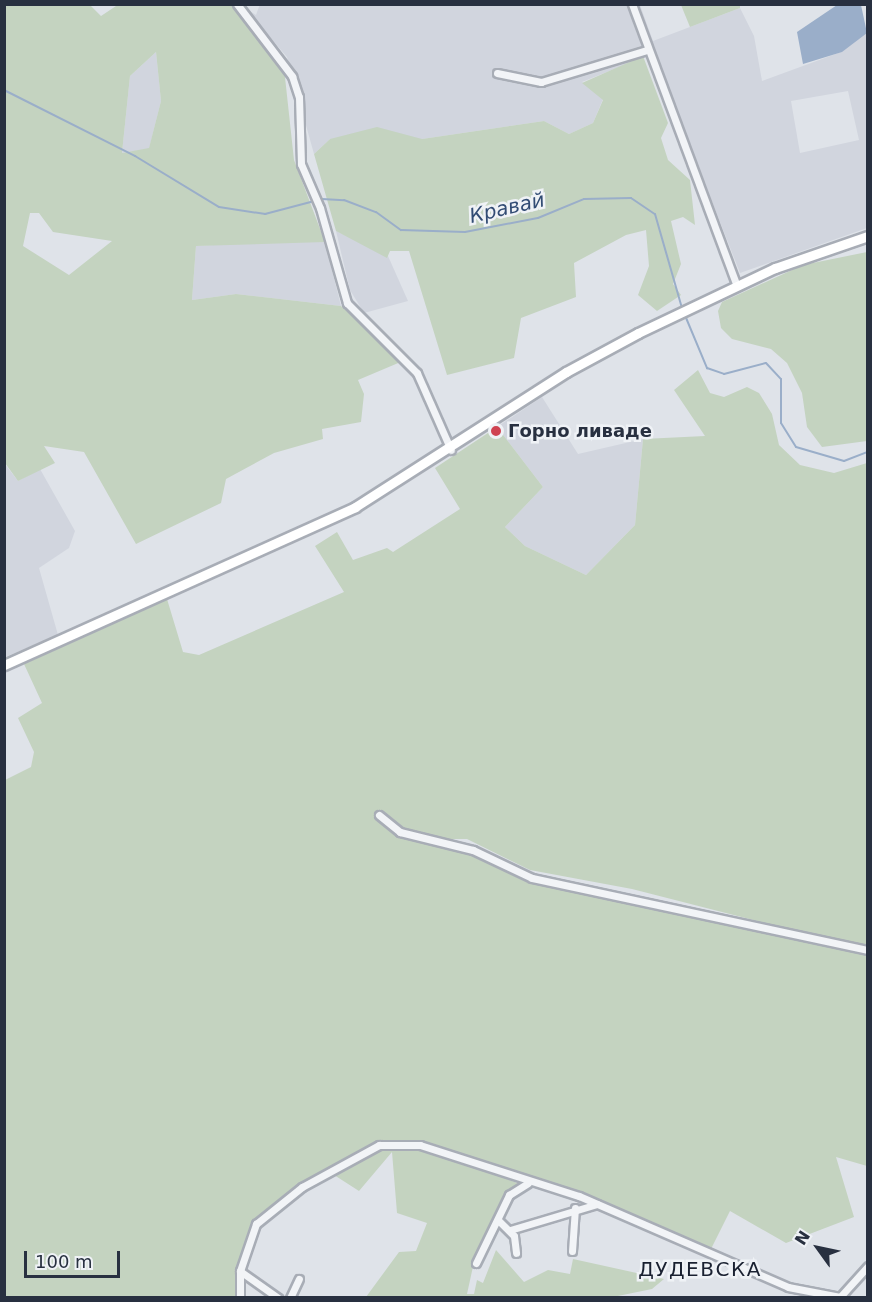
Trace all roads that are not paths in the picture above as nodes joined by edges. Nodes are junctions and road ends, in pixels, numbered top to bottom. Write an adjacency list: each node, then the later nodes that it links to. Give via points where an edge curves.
1 (237, 4): 7 (street, via 292,76 299,97 301,164 320,208 347,303 417,373)
2 (632, 4): 3 (street)
3 (647, 50): 4 (street, via 541,82); 6 (street)
4 (497, 73)
5 (867, 236): 6 (street)
6 (737, 286): 7 (street, via 566,372)
7 (451, 450): 8 (street, via 355,507)
8 (4, 665)
9 (379, 815): 10 (street, via 400,832 473,850 532,878)
10 (867, 950)
11 (528, 1183): 12 (street); 14 (street, via 509,1195); 20 (street, via 420,1144 379,1145 302,1187 256,1224)
12 (597, 1204): 13 (street); 22 (street, via 788,1287)
13 (574, 1208): 15 (street); 16 (street)
14 (499, 1221): 15 (street); 18 (street)
15 (510, 1230): 17 (street)
16 (572, 1251)
17 (516, 1253)
18 (476, 1263)
19 (867, 1266): 22 (street)
20 (240, 1271): 23 (street); 24 (street)
21 (299, 1279): 25 (street)
22 (839, 1297)
23 (240, 1298)
24 (278, 1298)
25 (290, 1298)

